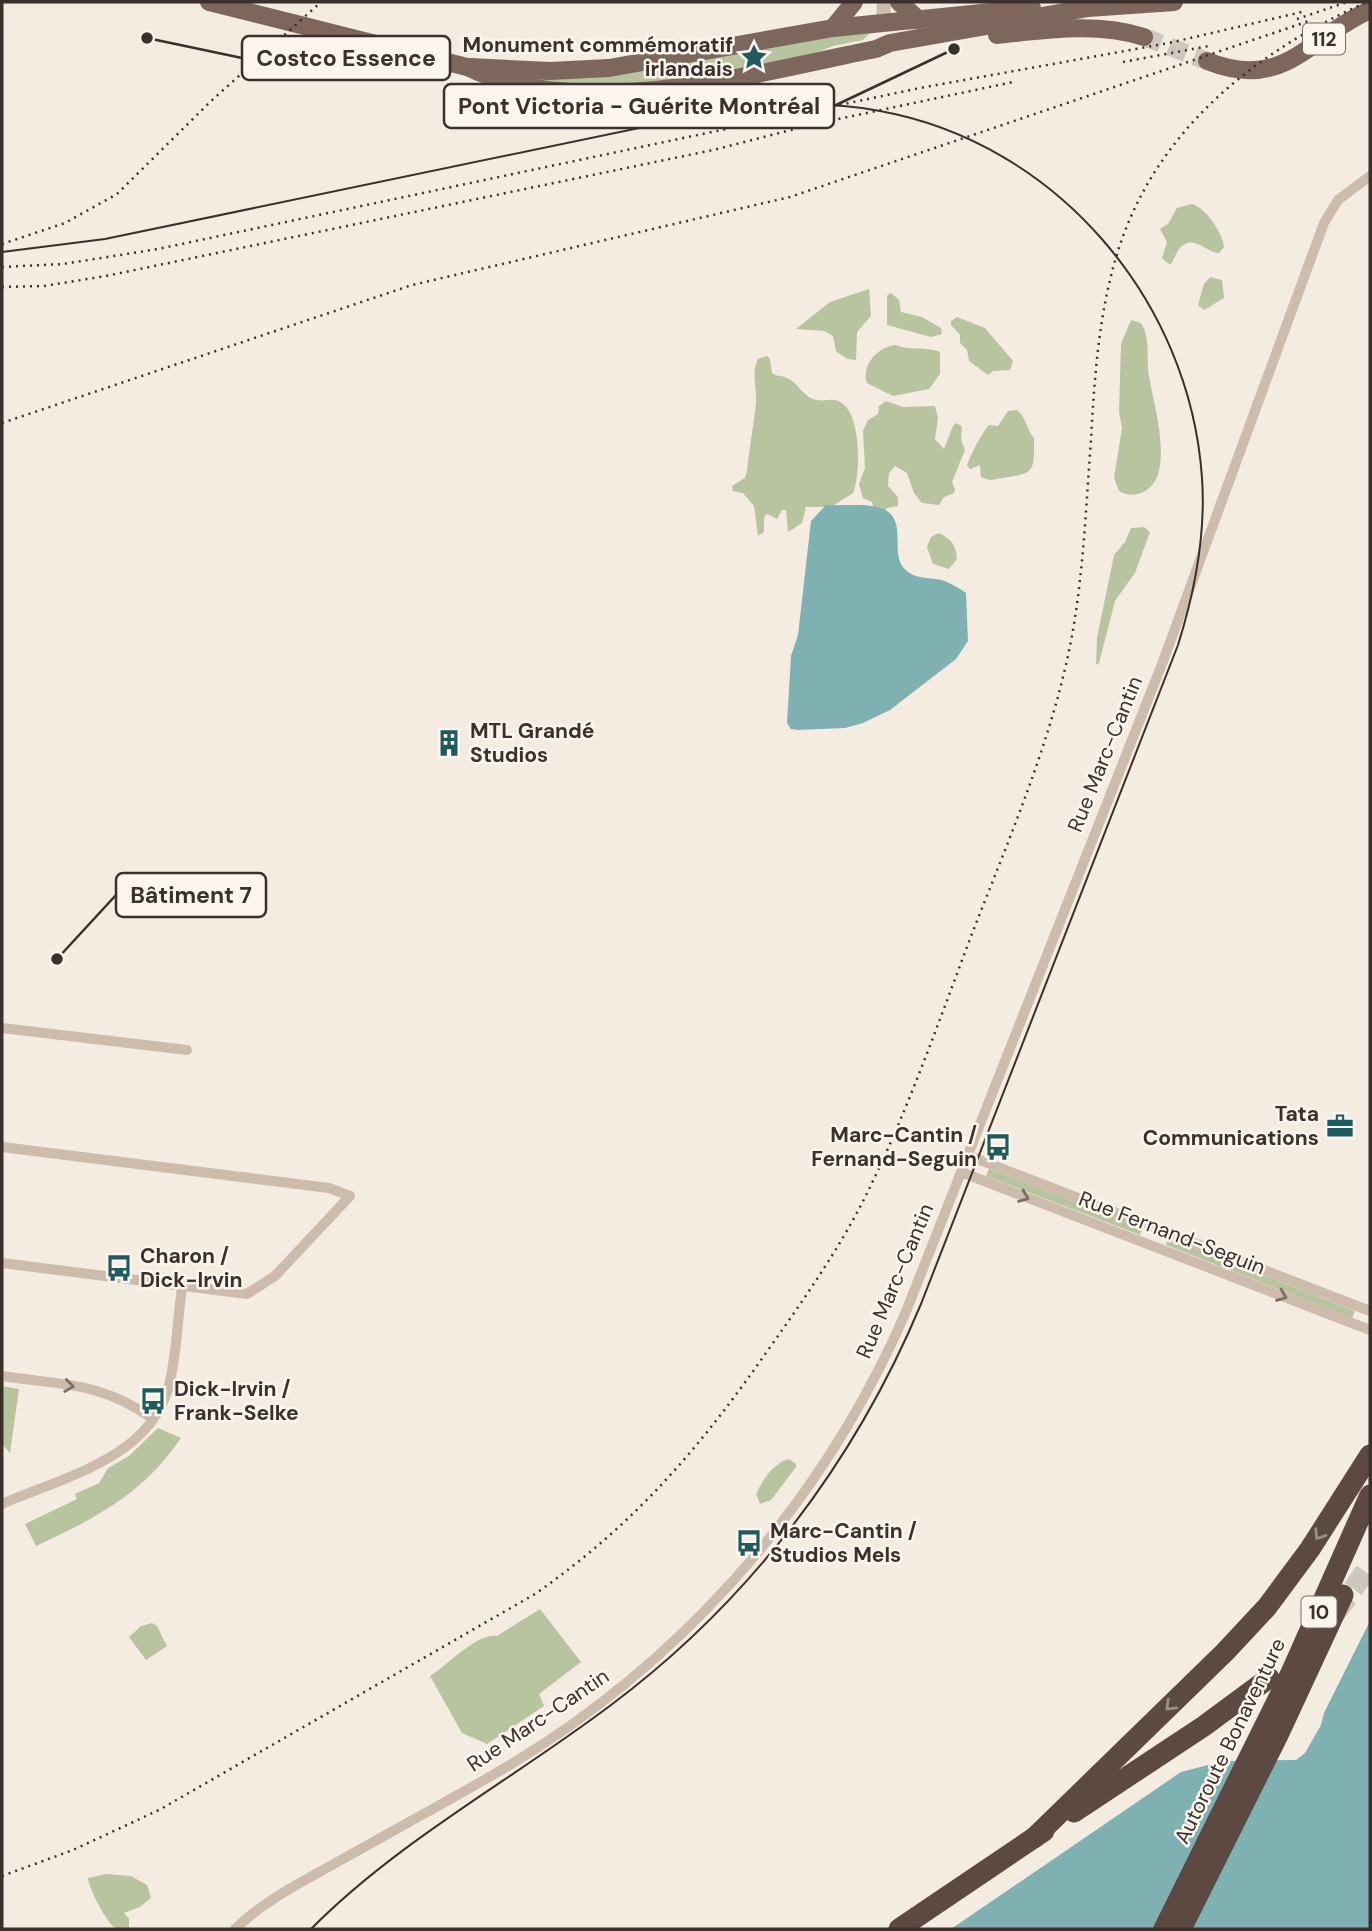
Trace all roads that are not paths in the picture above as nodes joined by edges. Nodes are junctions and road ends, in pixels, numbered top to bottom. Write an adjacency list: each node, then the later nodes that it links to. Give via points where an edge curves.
1 (209, 2): 15 (main road)
2 (854, 2): 10 (main road)
3 (884, 2): 9 (street)
4 (899, 2): 8 (main road)
5 (1174, 2): 6 (main road)
6 (1088, 8): 8 (main road, via 1041,7); 11 (main road)
7 (1370, 10): 14 (main road, 112, via 1299,55 1262,71 1239,72)
8 (925, 19): 9 (main road); 11 (main road)
9 (883, 22): 10 (main road); 13 (main road)
10 (833, 28): 15 (main road, via 608,68)
11 (1013, 28): 12 (main road, via 1115,24); 13 (main road)
12 (1149, 36)
13 (876, 49): 15 (main road, via 624,93 529,87)
14 (1211, 60)
15 (467, 67)
16 (1370, 176): 20 (street, Rue Marc-Cantin, via 1338,200 1321,230 1162,664)
17 (2, 1028): 18 (street)
18 (187, 1051)
19 (2, 1147): 23 (street, via 329,1188 350,1196 255,1292 235,1295)
20 (967, 1155): 21 (street, Rue Marc-Cantin); 24 (street, Rue Fernand-Seguin)
21 (961, 1172): 25 (street, Rue Fernand-Seguin, one-way to 25); 35 (street, Rue Marc-Cantin, via 902,1321 850,1422 780,1527 708,1608 629,1682 562,1732 286,1890)
22 (2, 1263): 23 (street)
23 (182, 1288): 27 (street, via 169,1382)
24 (1370, 1311)
25 (1370, 1330)
26 (2, 1376): 27 (street, one-way to 27, via 109,1392)
27 (152, 1419): 30 (street, via 135,1440 115,1454)
28 (1370, 1455): 34 (highway, one-way to 34, via 1310,1549 1260,1615)
29 (1370, 1495): 33 (highway, Autoroute Bonaventure / 10)
30 (2, 1504)
31 (1370, 1532): 33 (highway, Autoroute Bonaventure / 10)
32 (1269, 1678): 34 (highway)
33 (1272, 1732): 37 (highway, Autoroute Bonaventure / 10); 38 (highway, Autoroute Bonaventure / 10)
34 (1034, 1838): 36 (highway)
35 (235, 1929)
36 (899, 1929)
37 (1164, 1929)
38 (1181, 1929)

